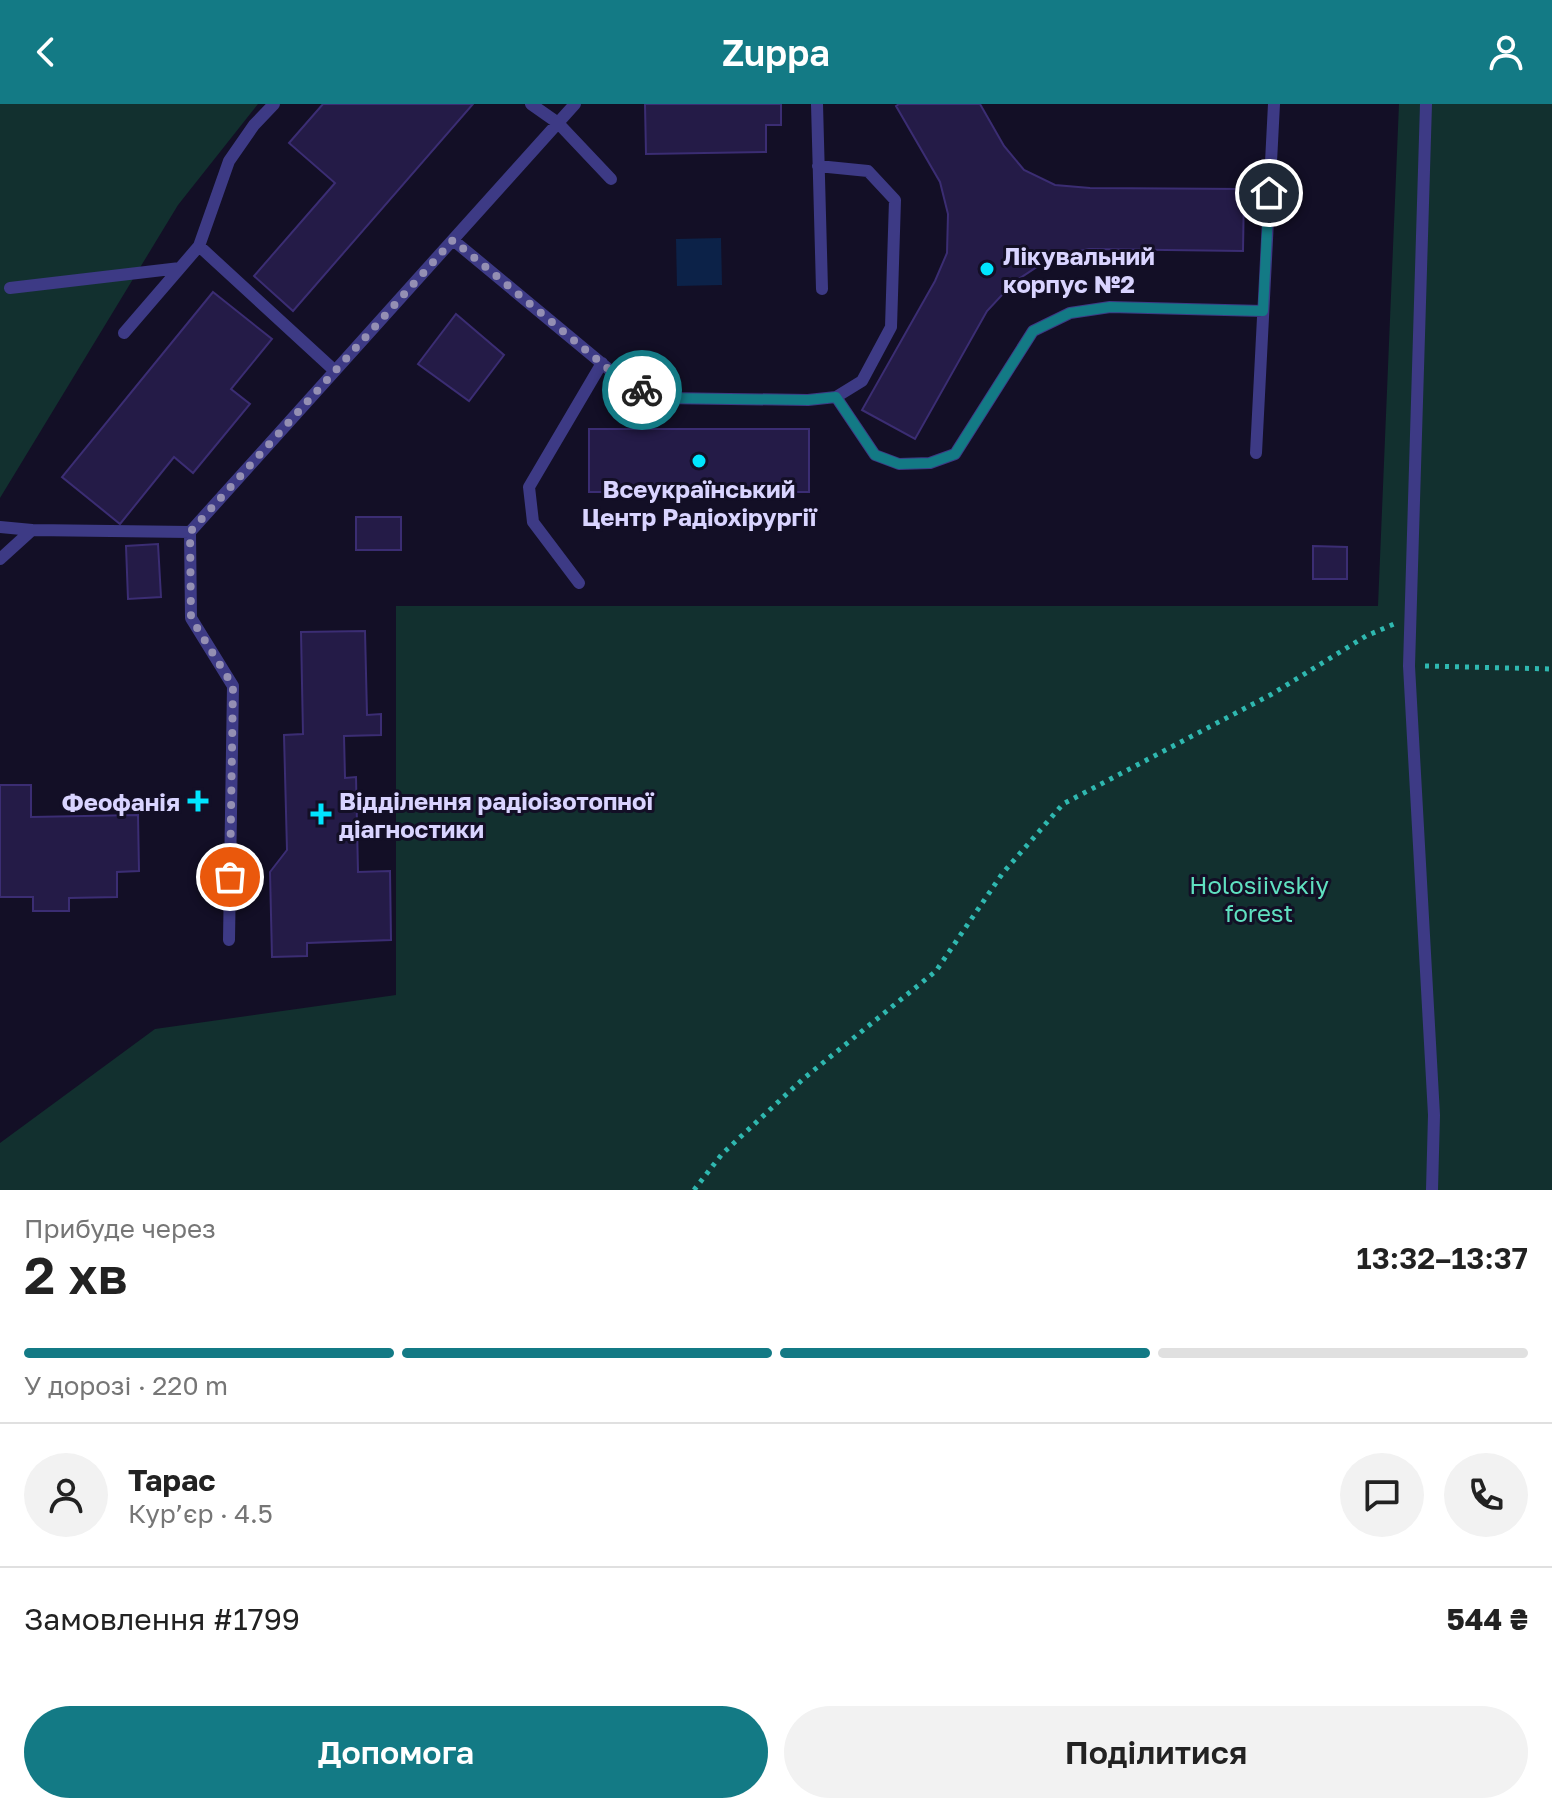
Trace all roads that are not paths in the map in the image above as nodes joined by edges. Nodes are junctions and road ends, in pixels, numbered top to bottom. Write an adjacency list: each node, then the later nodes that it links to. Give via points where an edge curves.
1 (274, 104): 11 (lane, via 229,161)
2 (531, 104): 7 (lane)
3 (575, 104): 7 (lane)
4 (817, 104): 8 (lane)
5 (1274, 104): 15 (lane)
6 (1426, 104): 27 (lane, via 1409,666 1434,1115)
7 (558, 123): 9 (lane); 10 (lane)
8 (818, 166): 14 (lane); 19 (lane, via 868,171 895,200 891,327 862,381)
9 (611, 179)
10 (453, 240): 17 (lane); 18 (lane)
11 (199, 246): 12 (lane); 18 (lane)
12 (180, 268): 13 (lane); 16 (lane)
13 (10, 288)
14 (822, 289)
15 (1263, 311): 19 (lane, via 1110,307 1070,313 1033,331 955,454 930,463 899,464 875,455); 20 (lane)
16 (124, 333)
17 (602, 363): 19 (lane, via 629,386 662,398); 25 (lane, via 529,487 533,522)
18 (335, 371): 23 (lane)
19 (836, 397)
20 (1256, 453)
21 (0, 527): 22 (lane)
22 (32, 530): 23 (lane); 24 (lane)
23 (190, 532): 26 (lane, via 191,618 233,686)
24 (0, 559)
25 (579, 583)
26 (229, 940)
27 (1432, 1190)

